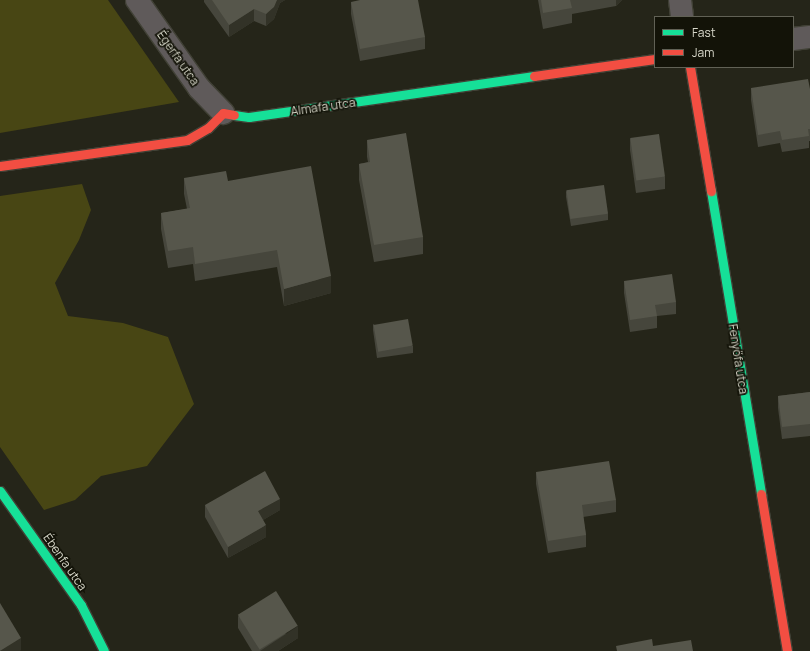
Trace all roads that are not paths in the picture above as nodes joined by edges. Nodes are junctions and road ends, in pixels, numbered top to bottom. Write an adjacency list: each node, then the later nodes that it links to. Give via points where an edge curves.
1 (137, 0): 8 (street, Égerfa utca, via 199,88)
2 (680, 0): 3 (street)
3 (682, 16)
4 (810, 37): 5 (street)
5 (794, 39)
6 (654, 59): 8 (street, Almafa utca, via 249,117)
7 (690, 68): 12 (street, Fenyőfa utca)
8 (223, 113): 9 (street, via 208,128 187,140)
9 (0, 166)
10 (0, 491): 11 (street, Ébenfa utca, via 81,605)
11 (104, 651)
12 (786, 651)

